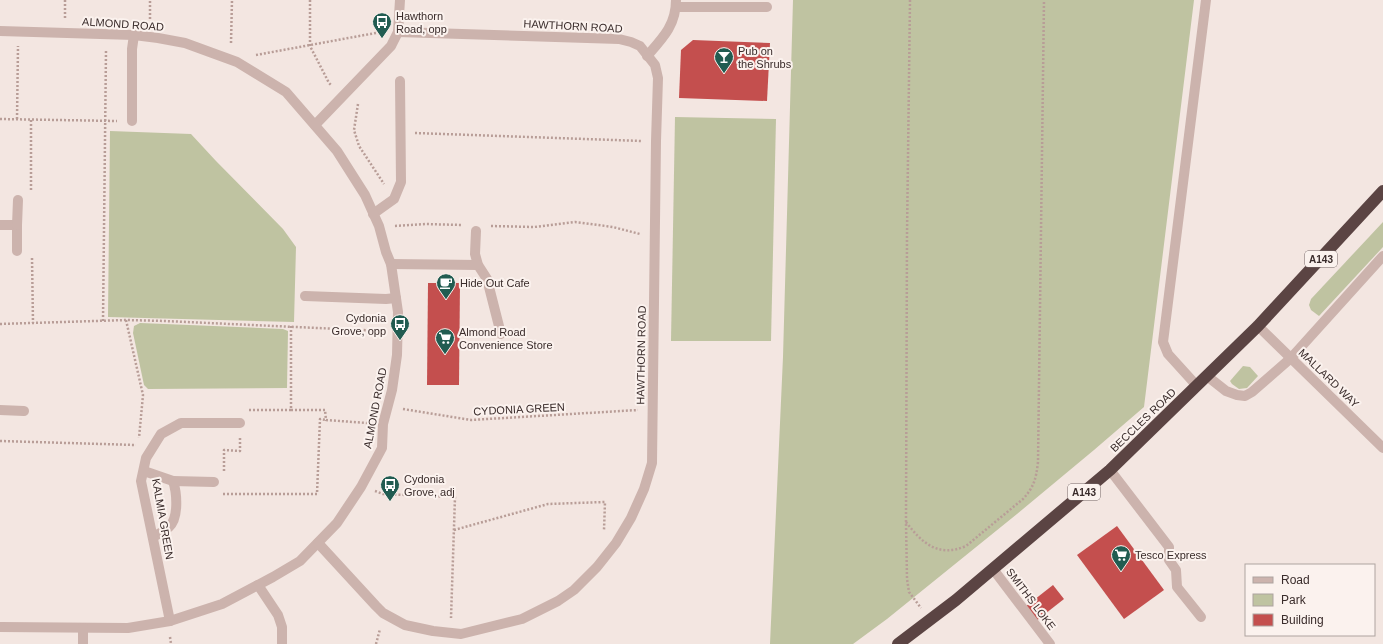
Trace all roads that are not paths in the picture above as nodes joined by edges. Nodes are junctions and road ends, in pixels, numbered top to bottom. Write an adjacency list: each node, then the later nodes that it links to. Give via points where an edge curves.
1 (400, 0): 6 (street)
2 (1206, 0): 28 (street, via 1163,342 1168,354)
3 (676, 4): 4 (street); 8 (street, via 672,23 666,34)
4 (768, 7)
5 (0, 31): 7 (street, ALMOND ROAD)
6 (398, 32): 8 (street, HAWTHORN ROAD, via 619,39 640,46); 11 (street, via 391,46)
7 (134, 35): 10 (street); 11 (street, ALMOND ROAD, via 185,43 237,62 286,92)
8 (647, 56): 38 (street, HAWTHORN ROAD, via 655,65 658,78 652,463 631,518 616,543 574,590 558,601 522,620 461,634 433,632 404,624 383,613)
9 (400, 81): 14 (street, via 400,182 394,198)
10 (132, 121)
11 (315, 125): 14 (street, ALMOND ROAD, via 337,151 365,195)
12 (1383, 191): 24 (highway, BECCLES ROAD / A143)
13 (18, 200): 16 (street)
14 (373, 214): 20 (street, ALMOND ROAD)
15 (0, 225): 16 (street)
16 (18, 225): 18 (street)
17 (476, 230): 21 (street, via 475,254)
18 (17, 251)
19 (1383, 256): 26 (street)
20 (392, 264): 21 (street); 23 (street, ALMOND ROAD)
21 (478, 265): 25 (street, via 487,279)
22 (305, 296): 23 (street)
23 (396, 298): 38 (street, ALMOND ROAD, via 397,356 383,424 382,448 361,487 337,522)
24 (1258, 326): 26 (street, MALLARD WAY); 27 (highway, BECCLES ROAD / A143)
25 (501, 334)
26 (1291, 358): 27 (street, via 1245,396 1226,391); 32 (street, MALLARD WAY)
27 (1207, 376): 28 (highway, BECCLES ROAD / A143)
28 (1197, 386): 33 (highway, BECCLES ROAD / A143)
29 (0, 410): 30 (street)
30 (24, 411)
31 (240, 423): 34 (street, KALMIA GREEN, via 181,423 161,434 146,458)
32 (1383, 448)
33 (1110, 470): 39 (highway, BECCLES ROAD / A143); 41 (street, via 1169,547 1169,560 1176,570 1177,587)
34 (144, 471): 35 (street); 37 (street, KALMIA GREEN, via 142,481)
35 (173, 481): 36 (street); 37 (street, via 176,489 175,519 169,527)
36 (214, 482)
37 (153, 538): 42 (street, KALMIA GREEN)
38 (318, 543): 40 (street, ALMOND ROAD, via 300,560)
39 (993, 569): 47 (highway, BECCLES ROAD / A143); 48 (street, SMITHS LOKE)
40 (258, 585): 42 (street, ALMOND ROAD, via 222,604); 46 (street, via 278,615 282,627)
41 (1201, 617)
42 (170, 621): 44 (street, ALMOND ROAD, via 128,628)
43 (0, 627): 44 (street, ALMOND ROAD)
44 (83, 628): 45 (street)
45 (83, 644)
46 (282, 644)
47 (898, 644)
48 (1050, 644)

